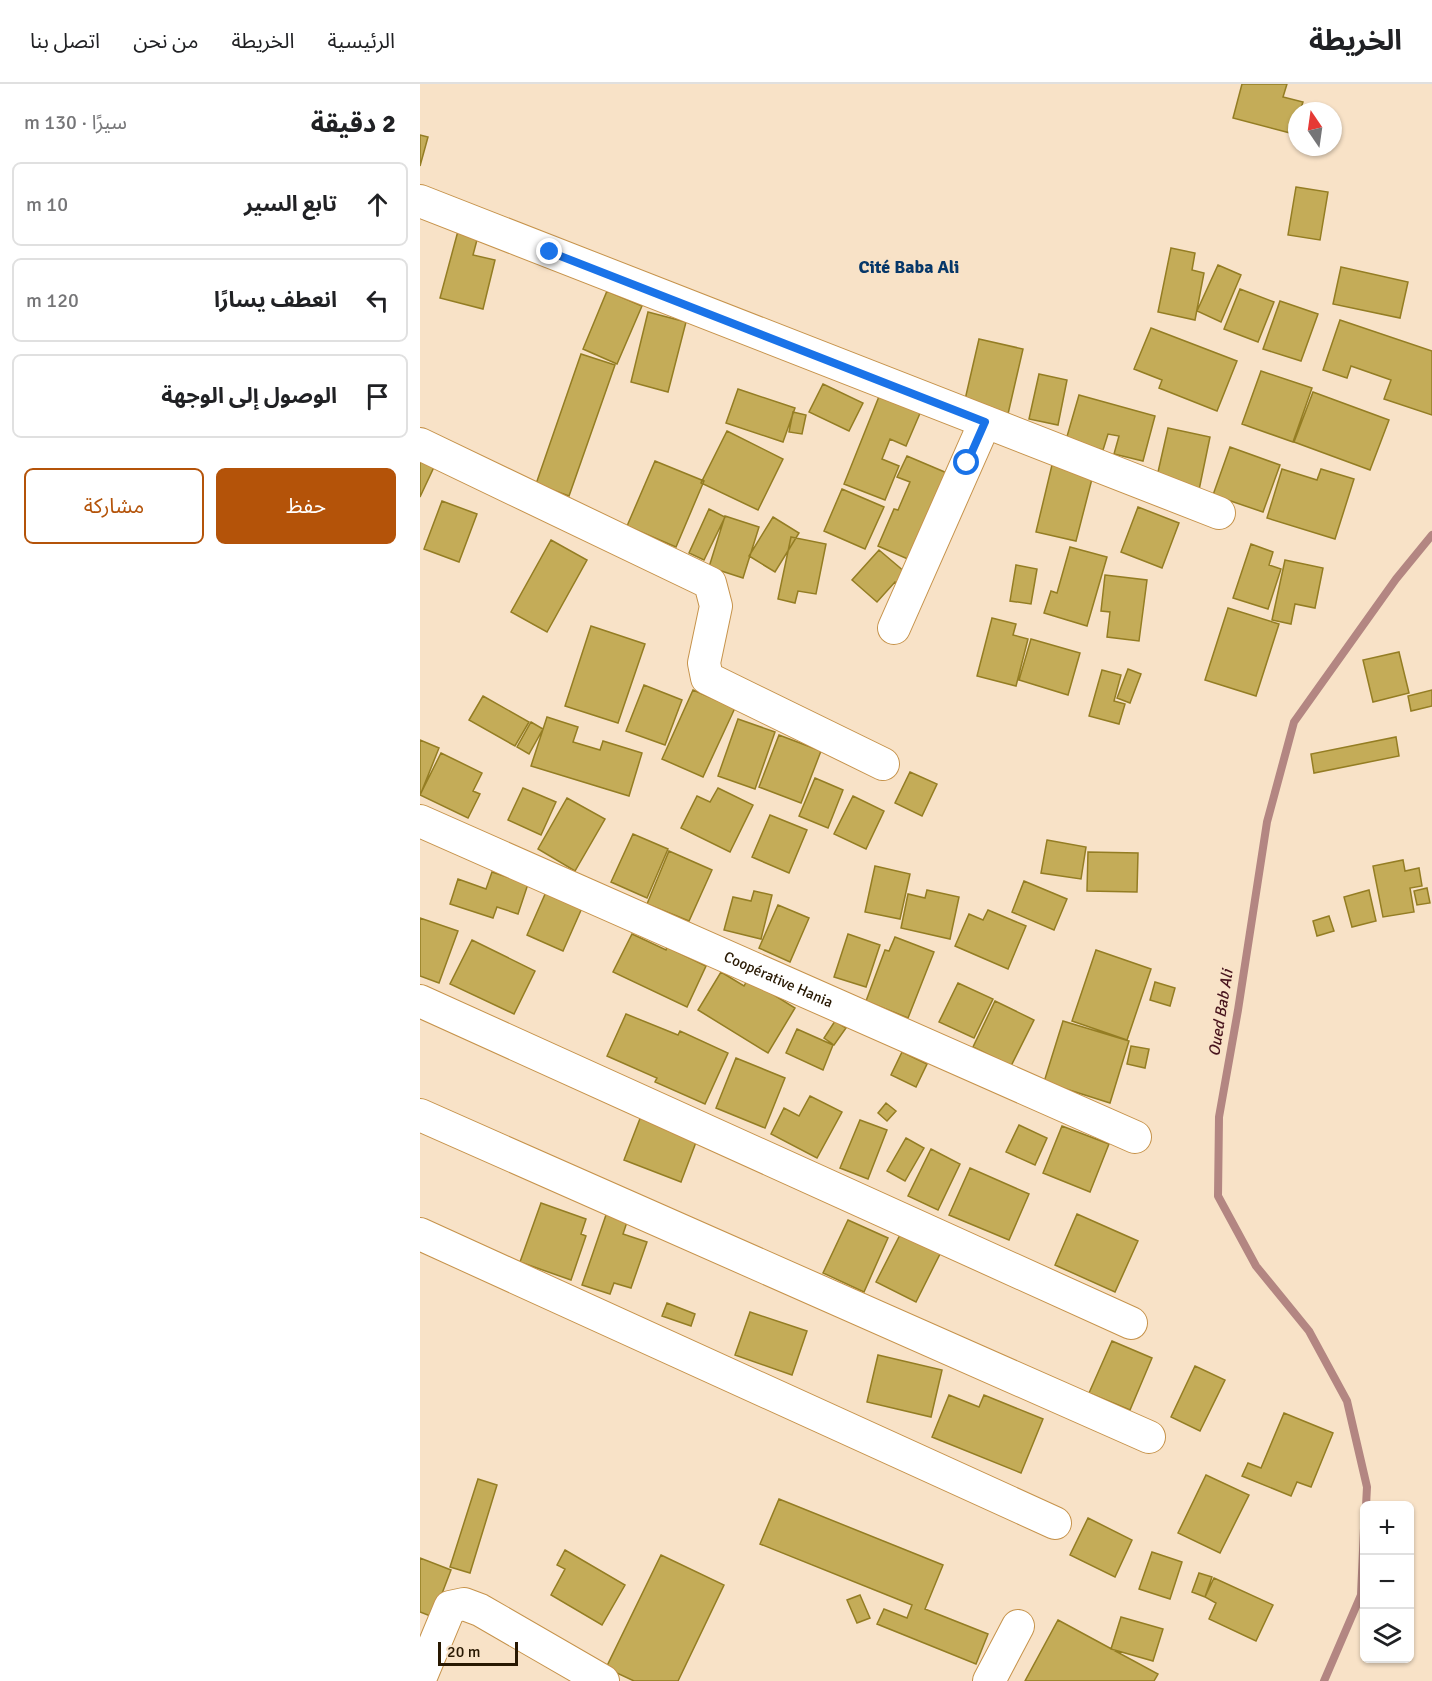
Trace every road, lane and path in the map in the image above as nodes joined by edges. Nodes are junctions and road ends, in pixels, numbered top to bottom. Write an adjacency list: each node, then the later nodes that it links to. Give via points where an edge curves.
1 (420, 201): 2 (street)
2 (985, 422): 4 (street); 5 (street)
3 (420, 444): 6 (street, via 710,583 716,606 704,663 707,678)
4 (1219, 513)
5 (894, 628)
6 (883, 764)
7 (420, 821): 10 (street, Coopérative Hania)
8 (420, 1001): 12 (street)
9 (420, 1115): 13 (street)
10 (1135, 1137)
11 (420, 1234): 14 (street)
12 (1131, 1323)
13 (1149, 1437)
14 (1055, 1523)
15 (1018, 1626): 18 (street)
16 (428, 1677): 17 (street, via 450,1607 464,1604)
17 (603, 1681)
18 (989, 1681)

